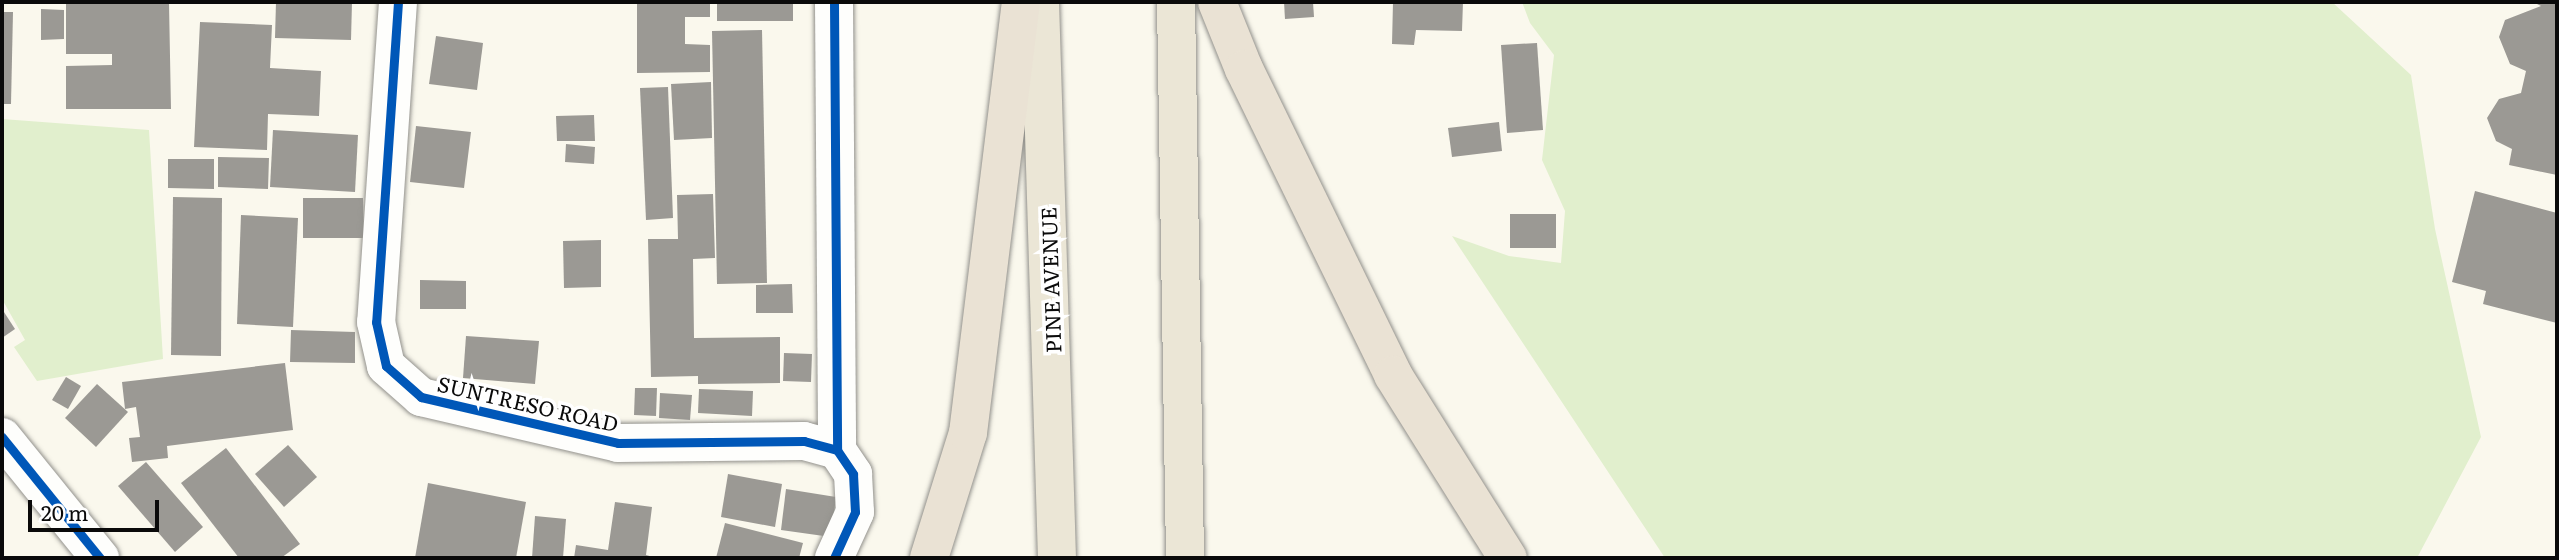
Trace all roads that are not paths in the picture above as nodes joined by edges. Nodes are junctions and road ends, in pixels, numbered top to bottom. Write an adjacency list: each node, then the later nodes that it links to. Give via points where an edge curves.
1 (398, 2): 8 (street, SUNTRESO ROAD, via 376,321 387,366 421,397 618,443 804,441)
2 (834, 2): 8 (street)
3 (1021, 2): 11 (highway, via 968,433)
4 (1040, 2): 12 (main road, PINE AVENUE)
5 (1176, 2): 13 (main road)
6 (1217, 2): 14 (highway, via 1244,69 1393,375)
7 (2, 437): 9 (street)
8 (837, 450): 10 (street, via 853,474 855,512)
9 (100, 558)
10 (834, 558)
11 (929, 558)
12 (1057, 558)
13 (1185, 558)
14 (1508, 558)

